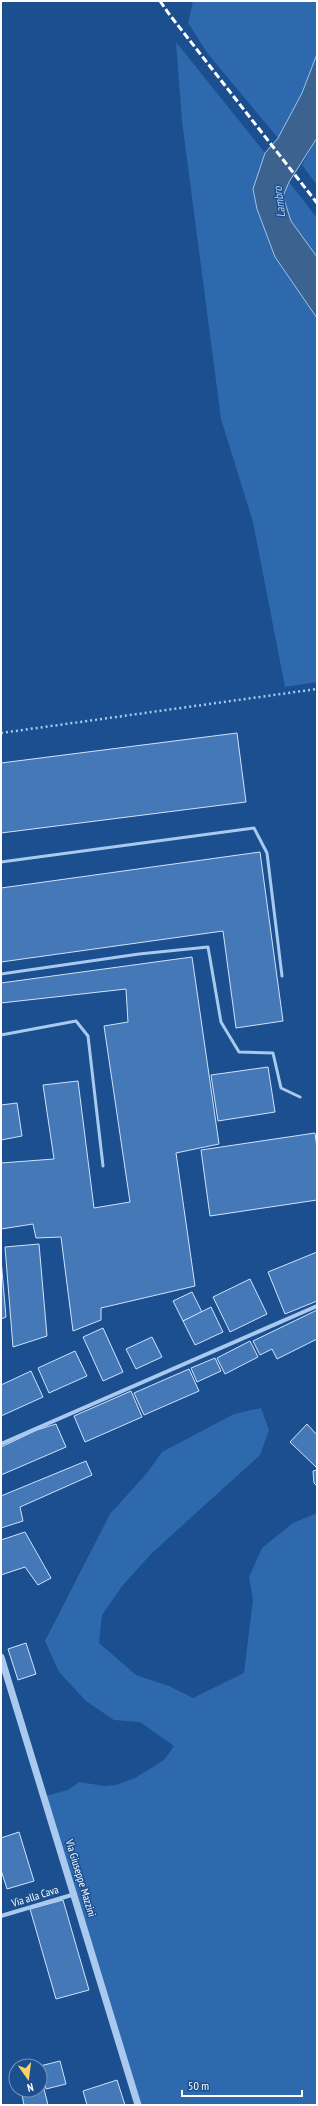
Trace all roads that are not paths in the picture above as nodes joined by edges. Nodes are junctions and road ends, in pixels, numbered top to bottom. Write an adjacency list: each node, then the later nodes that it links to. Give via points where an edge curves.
1 (1, 862): 3 (lane, via 254,828 267,853)
2 (1, 974): 5 (lane, via 208,947 221,1022 238,1052 272,1053 280,1088)
3 (282, 976)
4 (1, 1035): 6 (lane, via 76,1021 88,1036)
5 (300, 1097)
6 (103, 1166)
7 (317, 1306): 8 (street)
8 (1, 1444)
9 (1, 1657): 10 (street, Via Giuseppe Mazzini)
10 (75, 1894): 11 (street, Via alla Cava); 12 (street, Via Giuseppe Mazzini)
11 (1, 1916)
12 (138, 2105)

